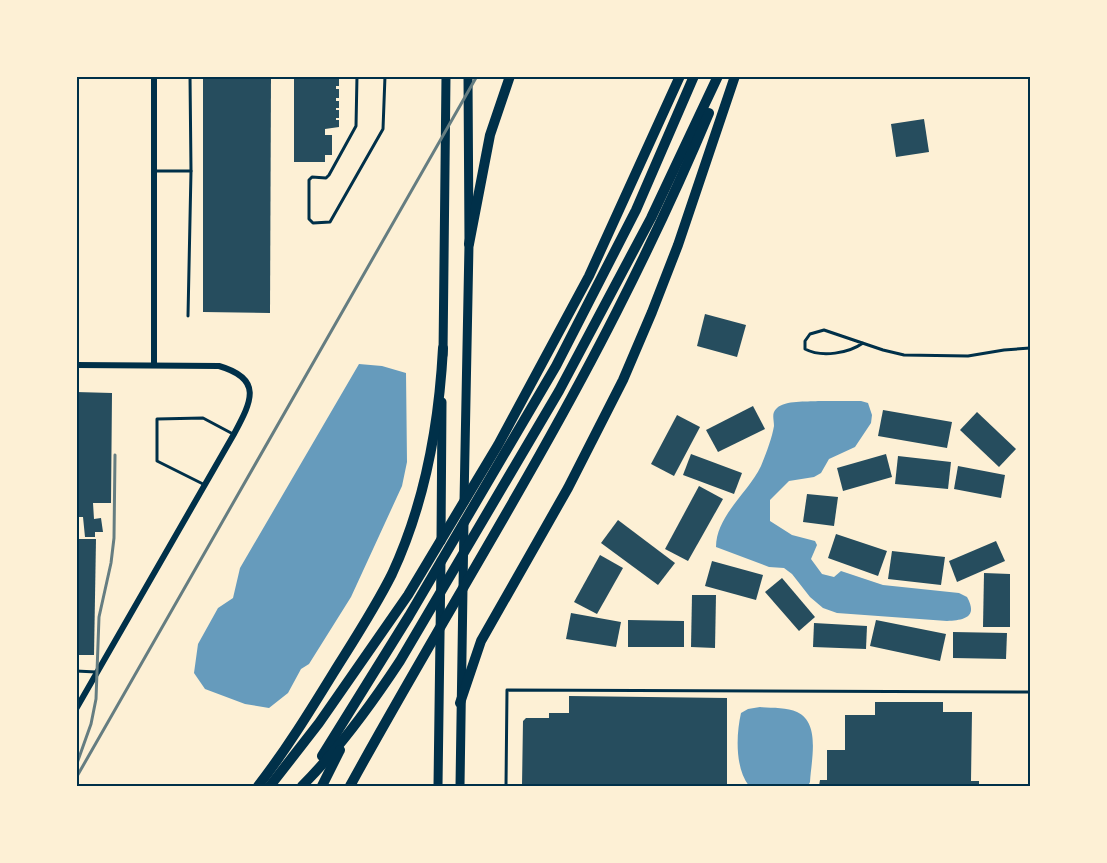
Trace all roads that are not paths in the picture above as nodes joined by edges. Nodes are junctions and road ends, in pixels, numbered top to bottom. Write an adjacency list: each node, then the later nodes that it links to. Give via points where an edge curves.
1 (154, 76): 13 (street)
2 (190, 76): 14 (lane)
3 (357, 76): 4 (lane, via 356,126 329,175 309,180 309,215 313,223 330,222 383,129)
4 (385, 76)
5 (446, 76): 18 (main road)
6 (468, 76): 15 (main road)
7 (510, 76): 15 (highway, via 490,135)
8 (679, 76): 31 (highway, via 589,276 498,445 408,595 307,740)
9 (694, 76): 24 (highway, via 605,274 556,366)
10 (718, 76): 32 (highway, via 633,253 559,391 387,681)
11 (724, 76): 34 (highway, via 617,312)
12 (735, 76): 28 (highway, via 652,312 568,488 481,641)
13 (154, 171): 14 (lane); 21 (street)
14 (190, 171): 16 (lane)
15 (468, 244): 28 (main road)
16 (188, 316)
17 (863, 343): 17 (lane, via 824,330 810,334 805,349 822,354 853,350); 19 (lane, via 904,355 968,356)
18 (443, 348): 30 (highway, via 431,451 410,529 385,588); 35 (main road)
19 (1030, 348)
20 (76, 365): 21 (street)
21 (153, 365): 22 (street, via 219,366 236,371 245,379 250,392 248,408)
22 (234, 434): 23 (street); 23 (lane, via 202,418 157,419 157,461)
23 (205, 485): 26 (street)
24 (409, 616): 32 (highway); 33 (highway)
25 (76, 671): 26 (lane)
26 (98, 672): 29 (street)
27 (1030, 692): 37 (lane, via 507,690)
28 (460, 703): 36 (main road)
29 (76, 709)
30 (258, 786)
31 (270, 786)
32 (302, 786)
33 (322, 786)
34 (350, 786)
35 (438, 786)
36 (459, 786)
37 (506, 786)

